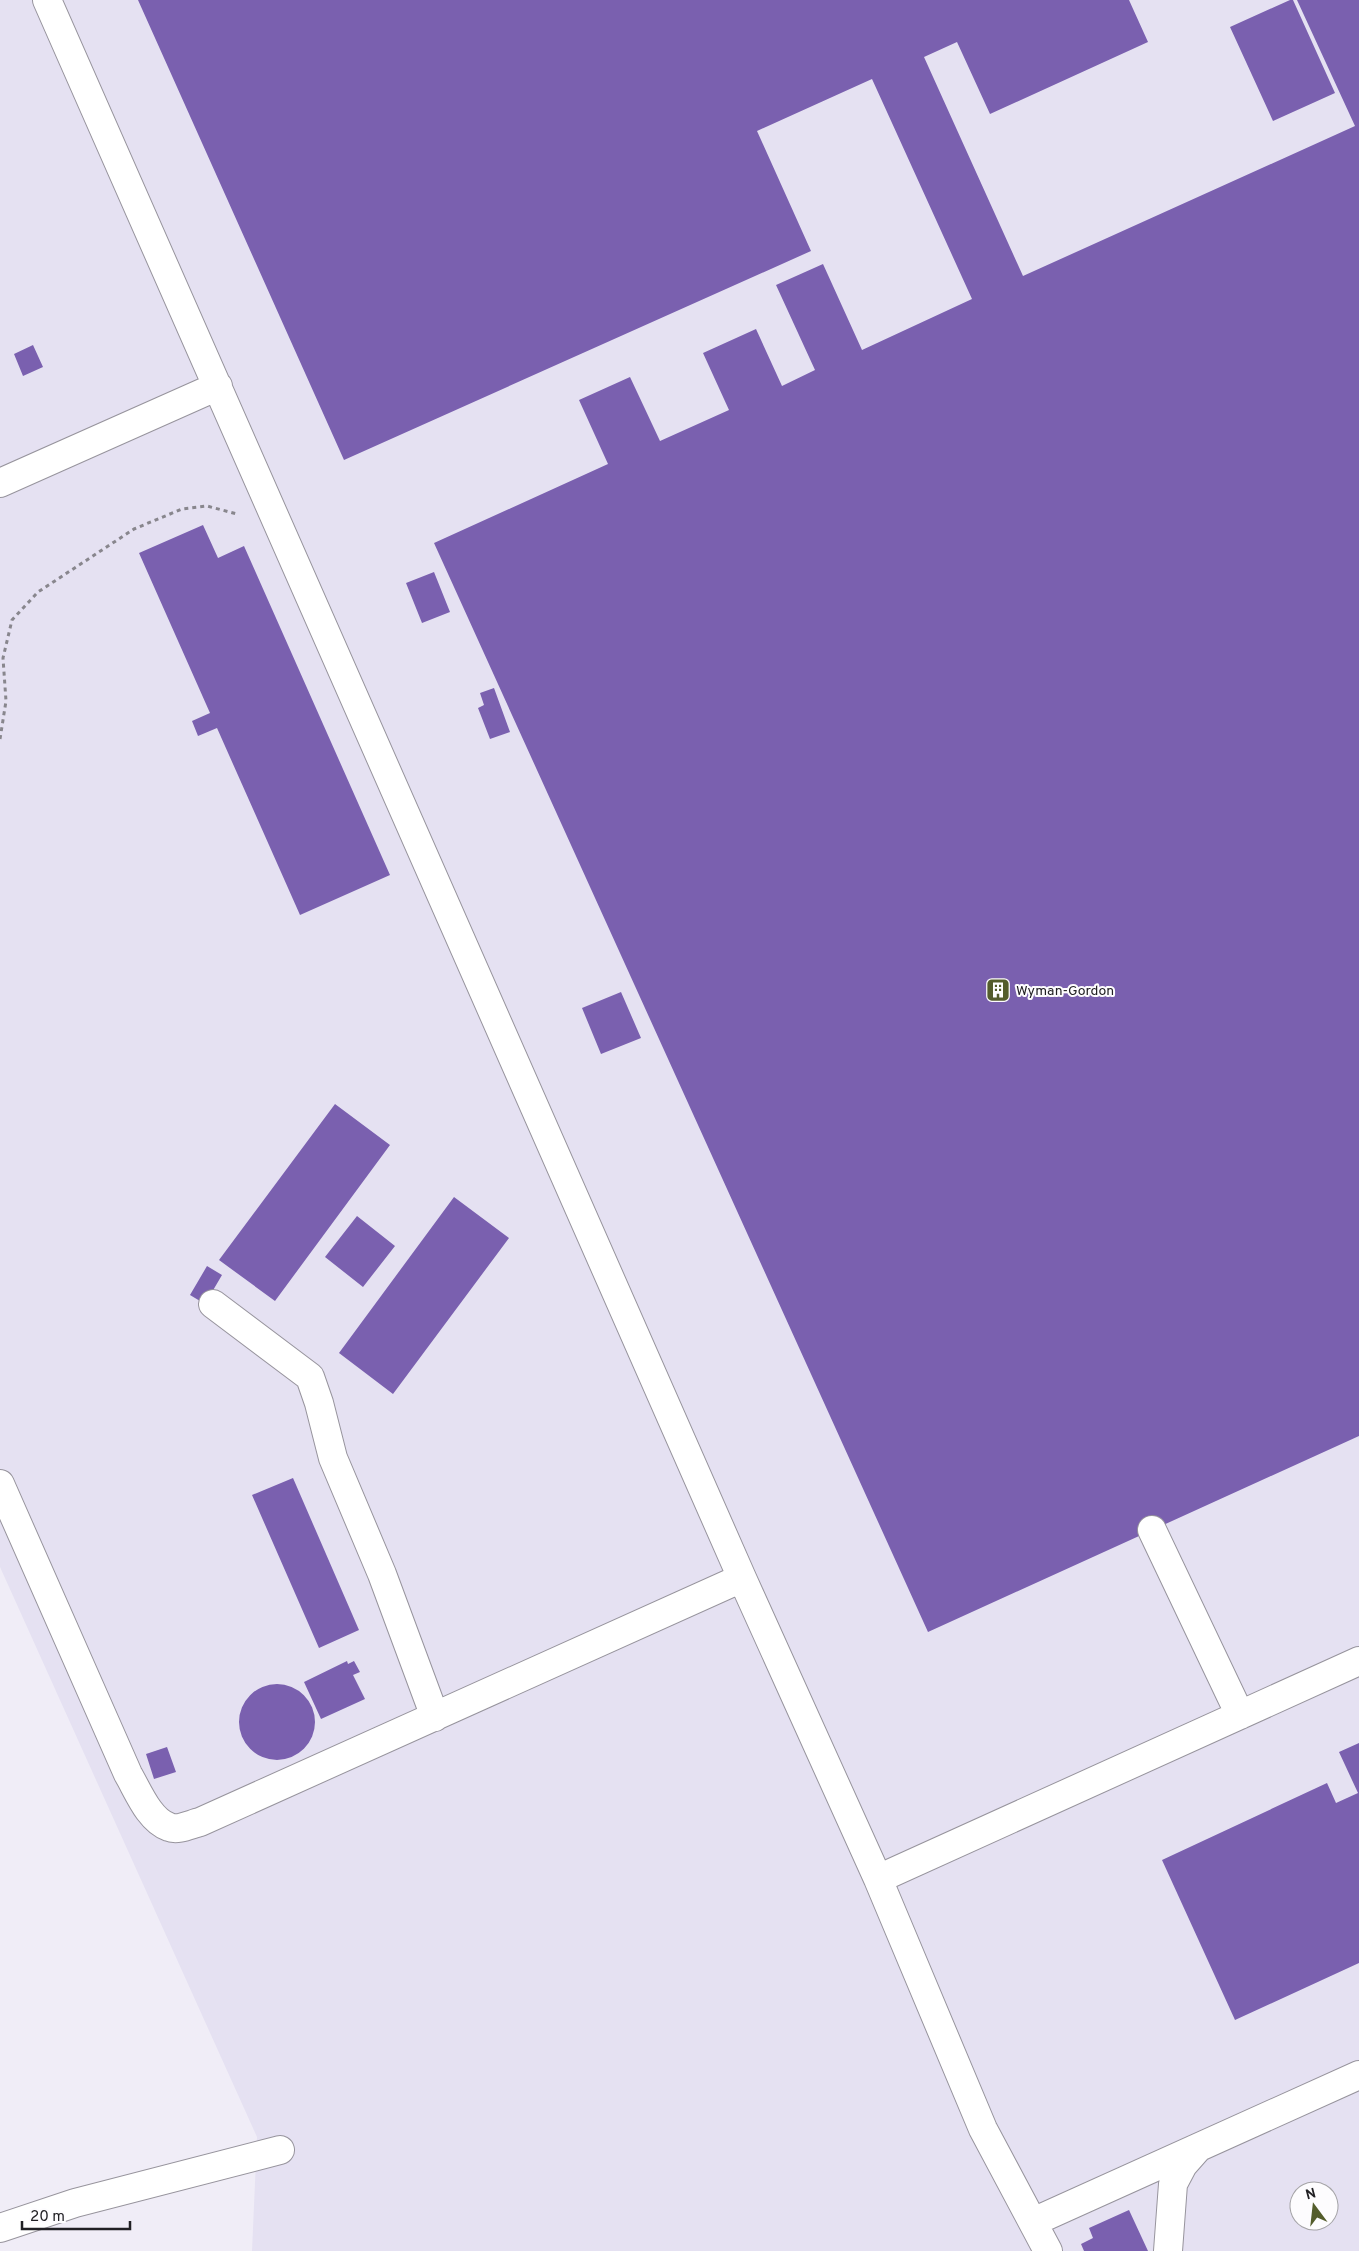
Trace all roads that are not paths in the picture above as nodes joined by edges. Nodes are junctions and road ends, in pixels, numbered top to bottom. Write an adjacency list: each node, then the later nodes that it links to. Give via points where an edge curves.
1 (47, 0): 2 (lane)
2 (218, 386): 3 (lane); 7 (lane)
3 (0, 483)
4 (213, 1304): 10 (lane, via 310,1377 333,1458 382,1574)
5 (0, 1484): 10 (lane, via 128,1774 154,1817 169,1828 200,1822)
6 (1152, 1530): 9 (lane)
7 (742, 1578): 10 (lane); 11 (lane)
8 (1359, 1661): 9 (lane)
9 (1240, 1715): 11 (lane)
10 (435, 1717)
11 (878, 1879): 15 (lane, via 983,2128)
12 (1359, 2075): 13 (lane)
13 (1200, 2147): 15 (lane); 18 (lane, via 1183,2165 1174,2184)
14 (280, 2150): 16 (lane, via 75,2203)
15 (1033, 2222): 17 (lane)
16 (0, 2228)
17 (1048, 2251)
18 (1168, 2251)

